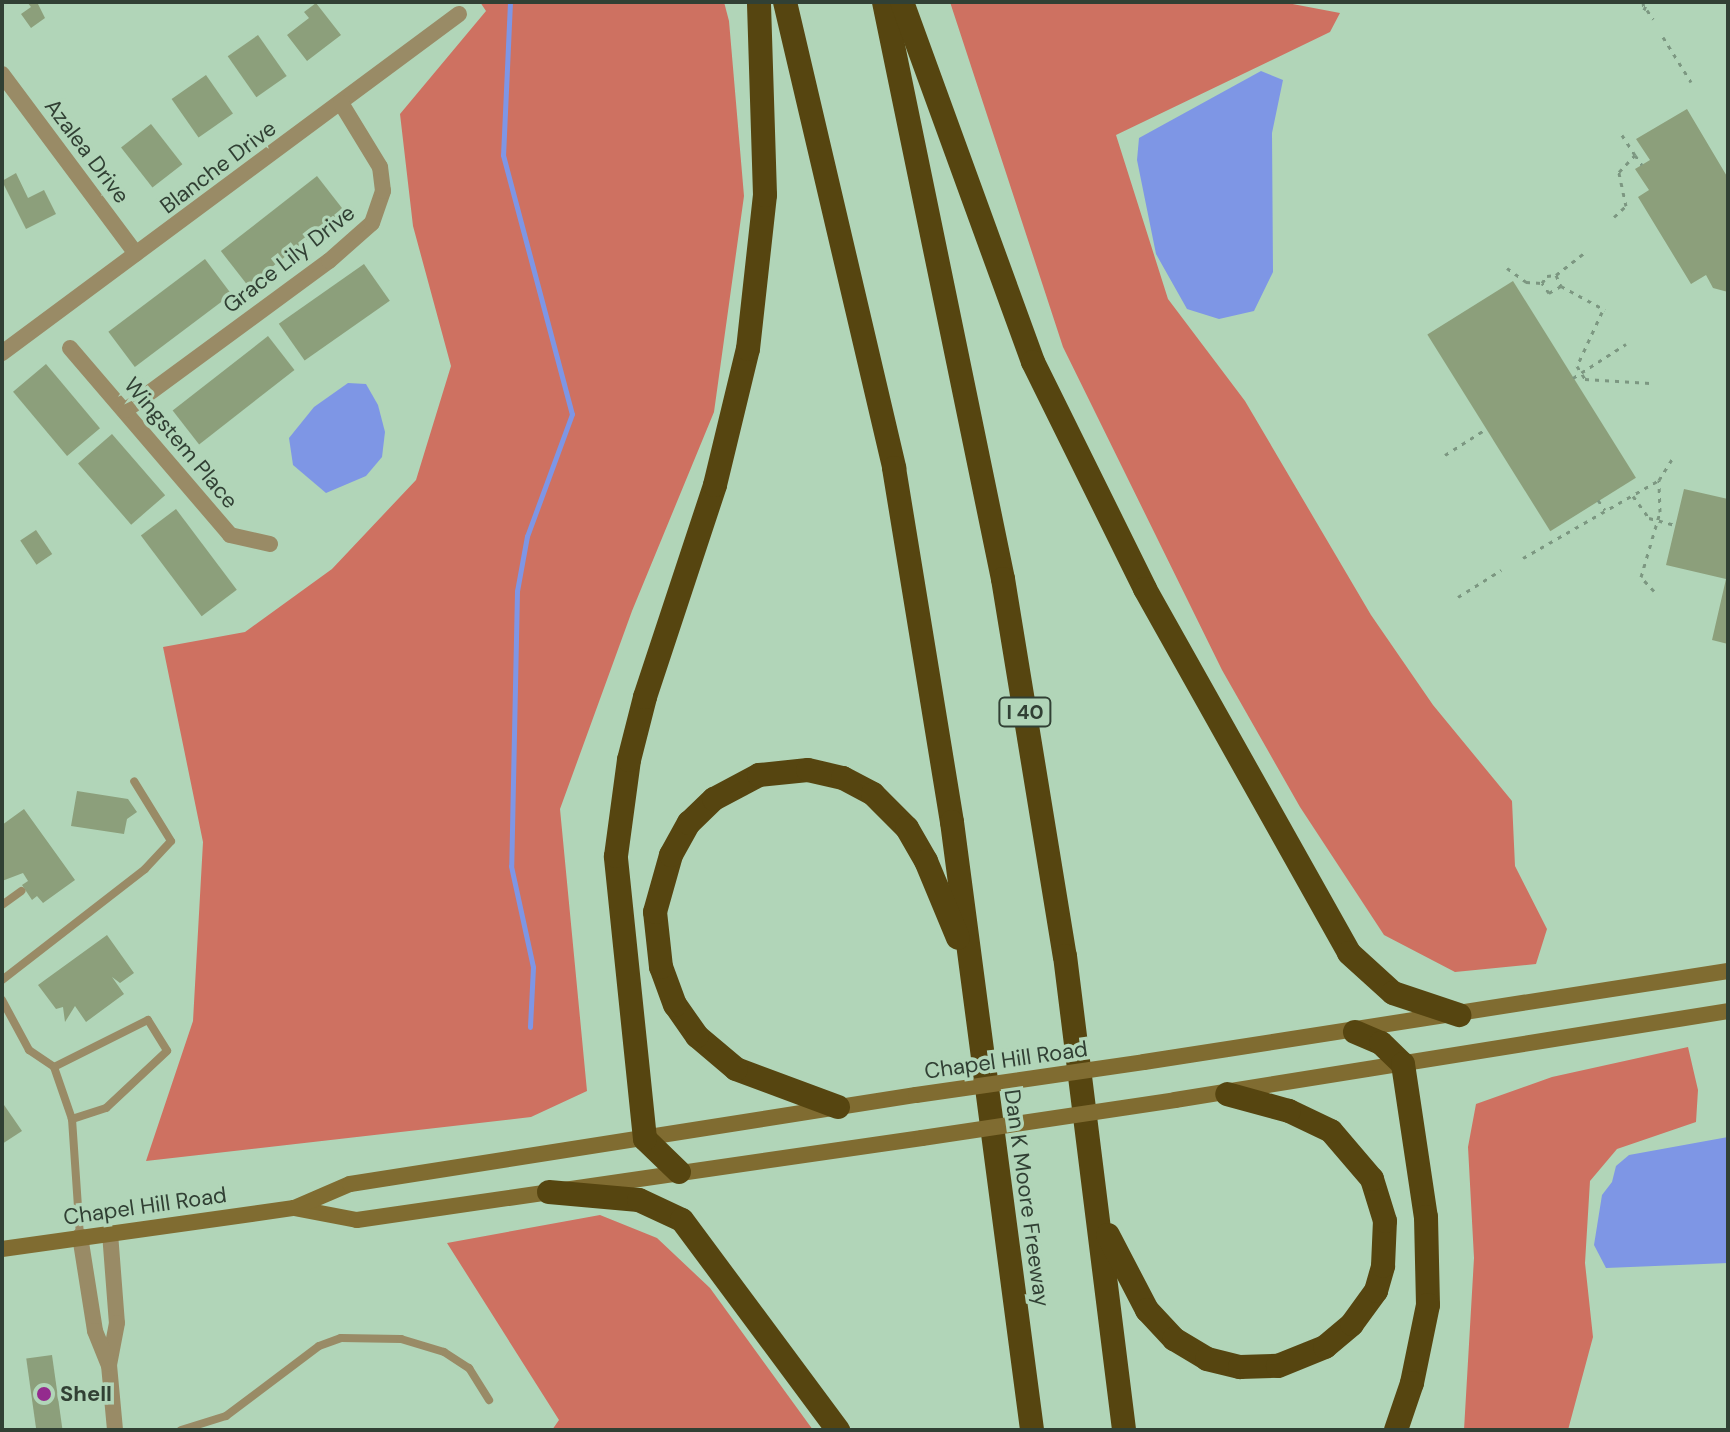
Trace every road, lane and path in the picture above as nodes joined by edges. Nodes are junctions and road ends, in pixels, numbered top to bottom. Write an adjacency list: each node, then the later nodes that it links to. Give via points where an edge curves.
1 (759, 2): 59 (highway, via 765,195 748,349 715,485 645,697 621,808 617,904)
2 (785, 2): 48 (highway, via 894,468)
3 (884, 2): 63 (highway, I 40, via 1003,579 1065,956)
4 (902, 2): 52 (highway, via 1033,362 1145,589 1349,953 1393,993)
5 (1644, 2): 7 (path); 7 (path, via 1641,8)
6 (454, 8): 12 (street, Blanche Drive)
7 (1647, 10): 8 (path)
8 (1653, 19)
9 (1663, 37): 11 (path)
10 (2, 74): 18 (street, Azalea Drive)
11 (1691, 82)
12 (341, 103): 18 (street, Blanche Drive); 29 (street, Grace Lily Drive, via 380,167 383,191 372,223 329,261)
13 (1622, 135): 14 (path)
14 (1635, 155): 15 (path); 16 (path, via 1619,172 1626,203)
15 (1642, 165)
16 (1614, 217)
17 (1587, 251): 20 (path)
18 (136, 254): 25 (street, Blanche Drive)
19 (1507, 268): 21 (path, via 1526,282)
20 (1556, 275): 21 (path); 22 (path)
21 (1542, 283): 22 (path, via 1552,293)
22 (1561, 286): 26 (path, via 1604,311 1577,366)
23 (1626, 344): 26 (path)
24 (70, 348): 29 (street, Wingstem Place)
25 (2, 353)
26 (1581, 372): 27 (path); 28 (path, via 1585,379)
27 (1573, 378)
28 (1650, 383)
29 (126, 410): 39 (street, Wingstem Place, via 230,535)
30 (1486, 429): 31 (path)
31 (1445, 455)
32 (1673, 458): 33 (path)
33 (1659, 480): 34 (path); 37 (path)
34 (1633, 496): 36 (path); 37 (path, via 1645,515)
35 (1598, 500): 36 (path)
36 (1606, 512): 40 (path)
37 (1657, 521): 38 (path); 42 (path, via 1641,577)
38 (1675, 525)
39 (270, 544)
40 (1523, 558)
41 (1501, 570): 43 (path)
42 (1654, 591)
43 (1458, 597)
44 (134, 781): 49 (lane, via 171,841 145,869)
45 (21, 891): 46 (lane)
46 (2, 905)
47 (1728, 971): 52 (main road, Chapel Hill Road)
48 (971, 973): 57 (highway, via 917,843 884,803 857,785 817,771 777,771 729,789 700,811 671,855 655,912 661,967 675,1005 697,1036 736,1069); 72 (highway, Dan K Moore Freeway)
49 (2, 980)
50 (2, 1000): 55 (lane, via 29,1050)
51 (1728, 1011): 54 (main road, Chapel Hill Road)
52 (1459, 1015): 53 (main road, Chapel Hill Road)
53 (1355, 1032): 54 (highway, via 1381,1043); 57 (main road, Chapel Hill Road, bridge)
54 (1403, 1064): 56 (main road, Chapel Hill Road); 74 (highway, via 1429,1266 1423,1336)
55 (54, 1067): 58 (lane); 58 (lane, via 148,1020 167,1051 106,1108)
56 (1227, 1094): 60 (main road, Chapel Hill Road, bridge); 63 (highway, via 1289,1111 1331,1131 1372,1179 1385,1221 1385,1254 1376,1291 1352,1324 1325,1347 1278,1366 1240,1367 1207,1359 1174,1339 1147,1310)
57 (838, 1107): 59 (main road, Chapel Hill Road)
58 (72, 1119): 65 (lane)
59 (645, 1139): 60 (highway); 62 (main road, Chapel Hill Road, via 350,1184)
60 (679, 1172): 61 (main road, Chapel Hill Road)
61 (549, 1192): 62 (main road, Chapel Hill Road, via 357,1220); 71 (highway, via 639,1200 682,1220)
62 (294, 1208): 64 (main road, Chapel Hill Road)
63 (1101, 1221): 73 (highway, I 40)
64 (110, 1233): 65 (main road, Chapel Hill Road); 67 (street, via 117,1323)
65 (80, 1236): 66 (main road, Chapel Hill Road); 67 (street, via 95,1331)
66 (2, 1249)
67 (109, 1365): 69 (street)
68 (489, 1400): 70 (lane, via 469,1368 444,1352 401,1339 341,1338 319,1346 226,1416)
69 (115, 1430)
70 (181, 1430)
71 (838, 1430)
72 (1032, 1430)
73 (1124, 1430)
74 (1396, 1430)

